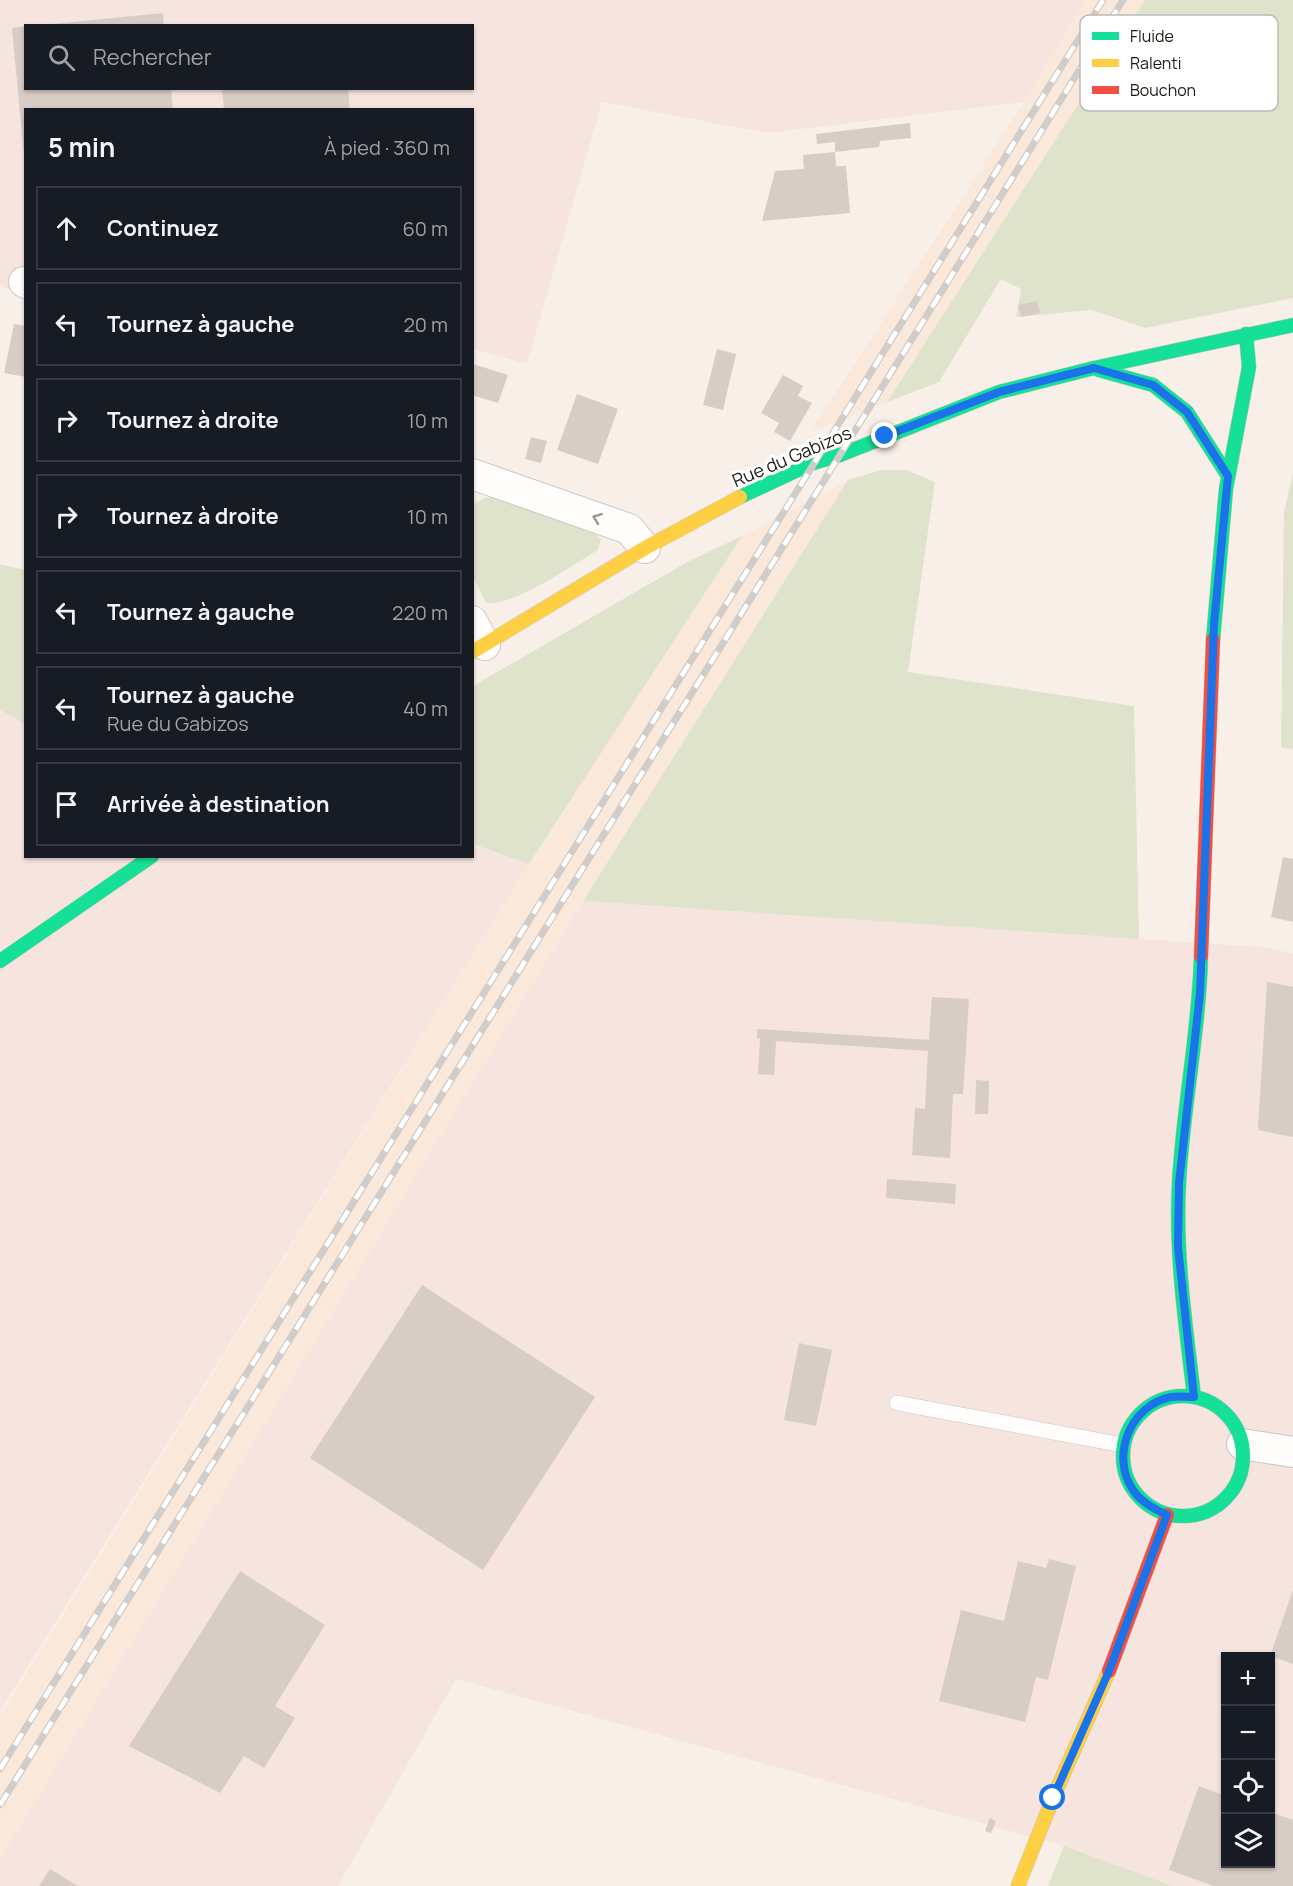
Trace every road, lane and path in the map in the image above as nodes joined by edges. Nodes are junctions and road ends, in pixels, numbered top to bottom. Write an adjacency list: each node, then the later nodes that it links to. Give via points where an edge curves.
1 (1293, 325): 2 (street, Rue du Gabizos)
2 (1246, 334): 3 (street, Rue du Gabizos); 5 (street, via 1249,367)
3 (1094, 368): 5 (street, via 1153,385 1187,412); 6 (street, Rue du Gabizos, via 999,392 813,463)
4 (474, 475): 6 (street, one-way to 4, via 629,530)
5 (1228, 476): 10 (street, via 1214,624 1200,993 1179,1183 1178,1247)
6 (645, 548): 7 (street, Rue du Gabizos)
7 (477, 639)
8 (149, 858): 9 (street)
9 (0, 961)
10 (1194, 1397): 12 (street, via 1216,1406 1233,1423); 13 (street, via 1171,1397 1149,1406 1132,1423)
11 (897, 1403): 13 (lane)
12 (1242, 1444): 14 (street); 15 (street, via 1242,1467 1233,1489 1217,1506 1195,1515)
13 (1123, 1445): 15 (street, via 1124,1469 1133,1490 1150,1507)
14 (1293, 1452)
15 (1167, 1515): 16 (street, via 1109,1671)
16 (1018, 1886)

